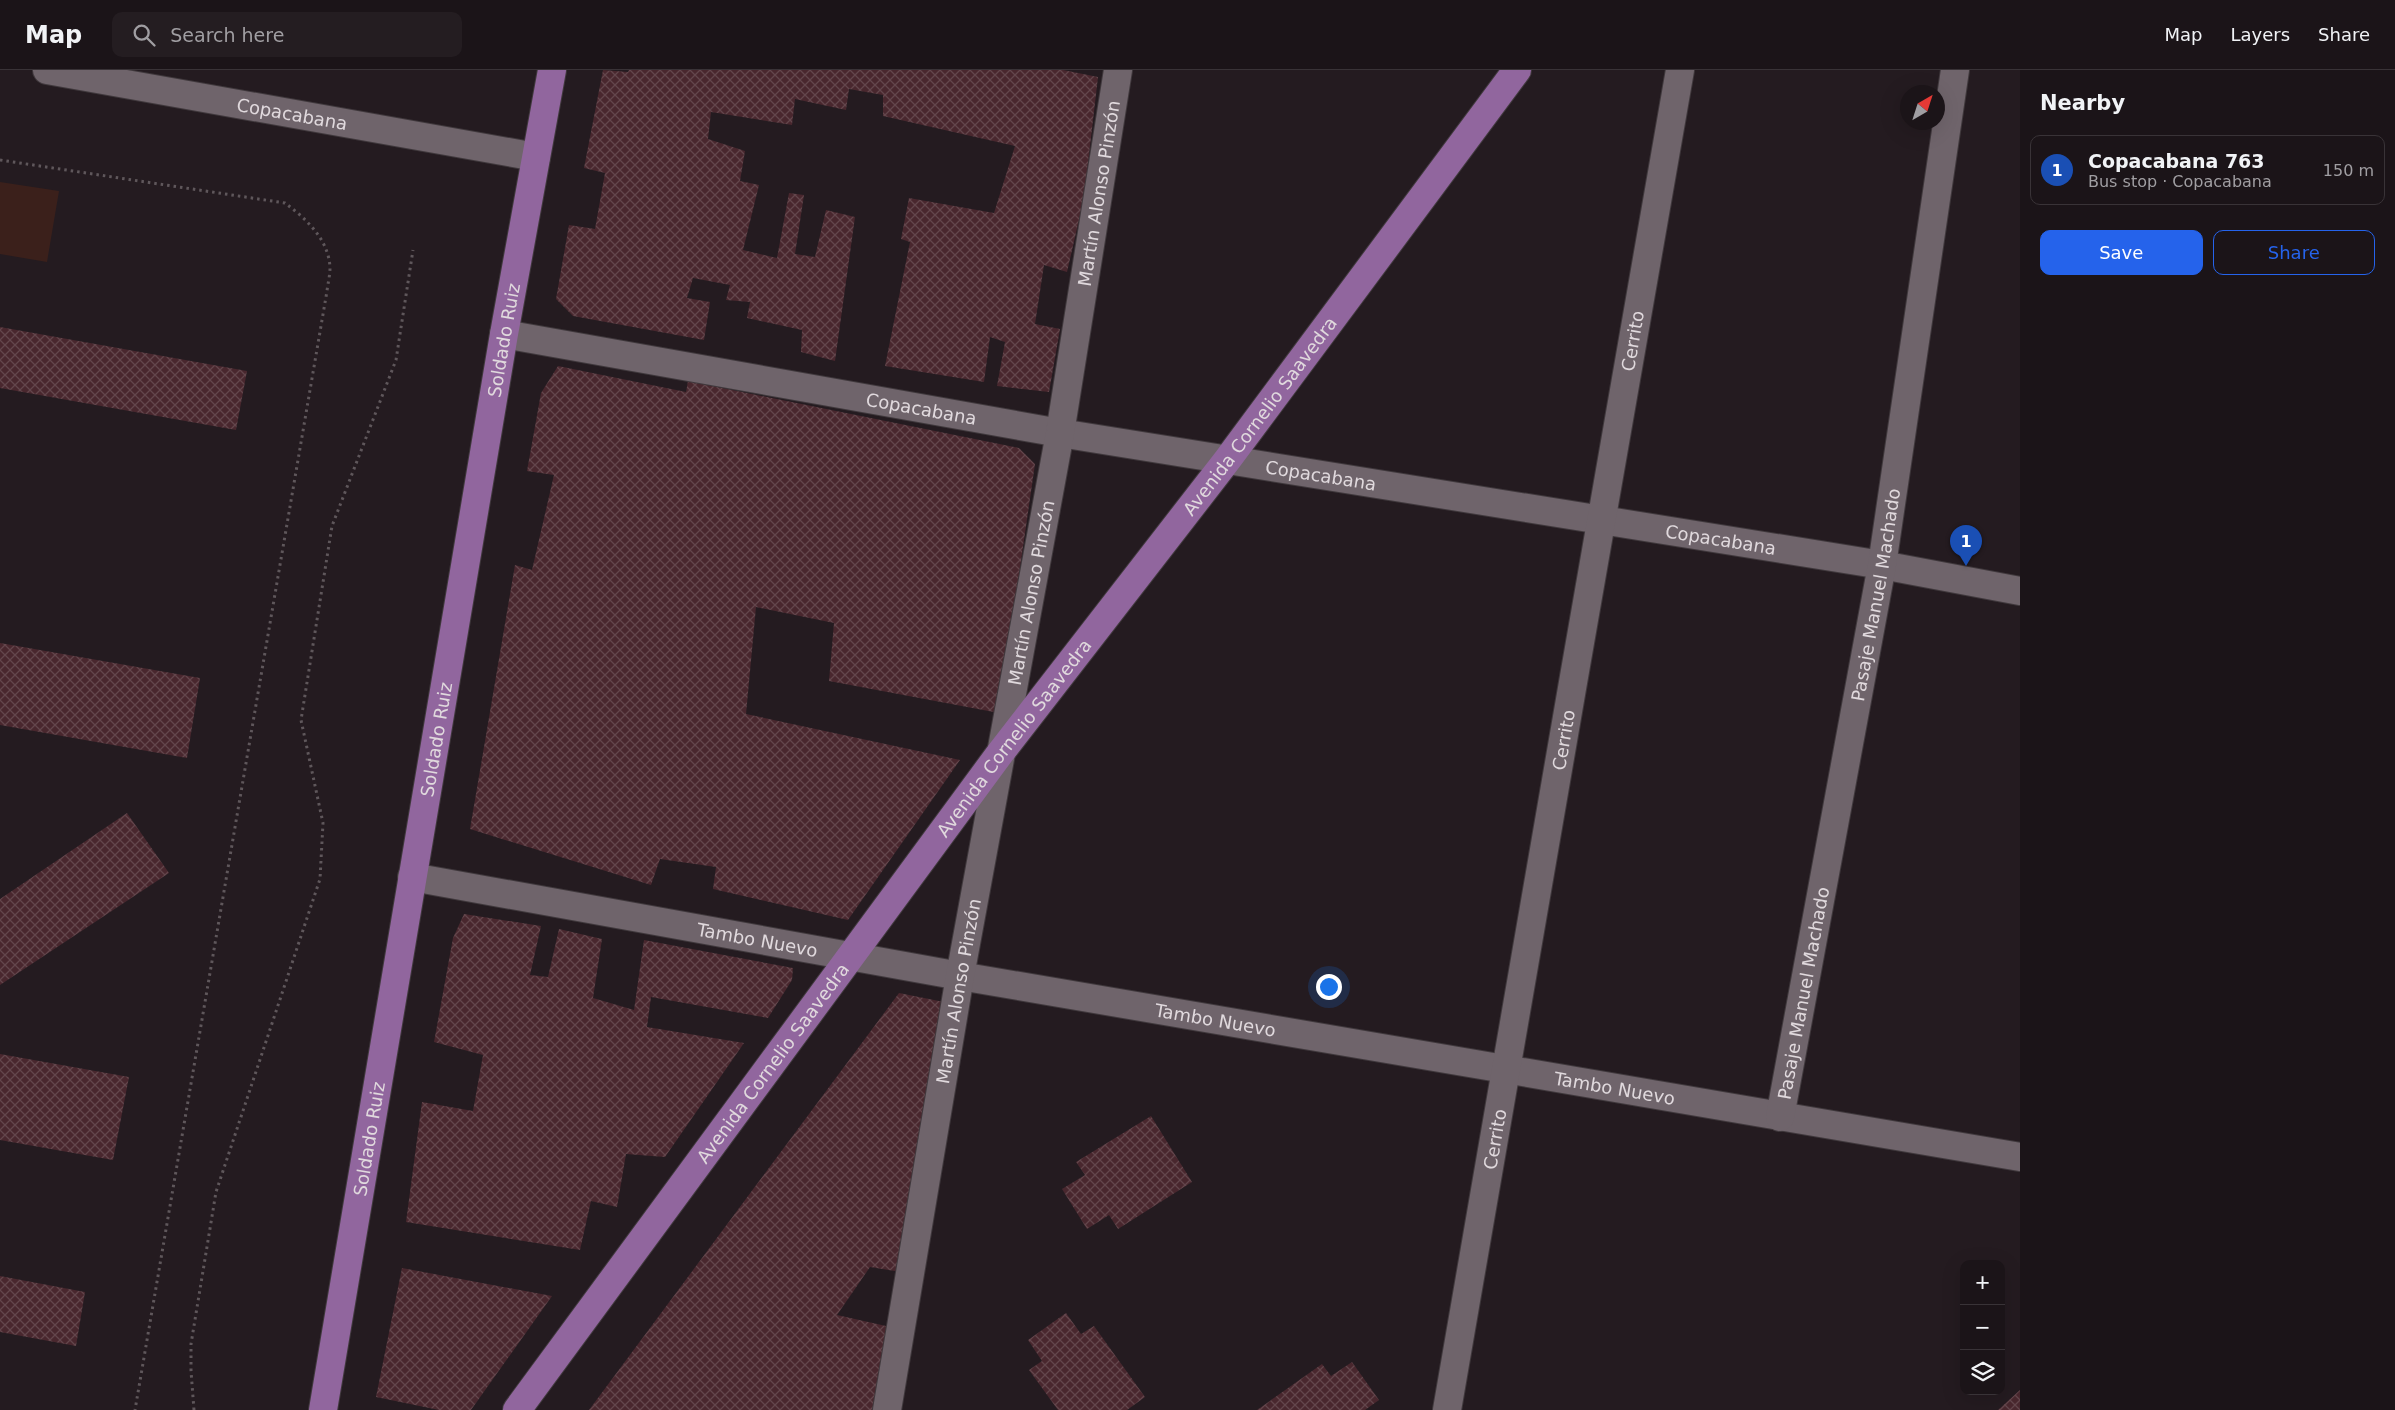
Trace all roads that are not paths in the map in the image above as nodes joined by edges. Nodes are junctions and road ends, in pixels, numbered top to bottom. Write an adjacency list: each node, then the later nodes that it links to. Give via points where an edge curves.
1 (47, 70): 7 (street, Copacabana)
2 (552, 70): 7 (main road, Soldado Ruiz)
3 (1118, 70): 9 (street, Martín Alonso Pinzón)
4 (1516, 70): 10 (main road, Avenida Cornelio Saavedra)
5 (1680, 70): 11 (street, Cerrito)
6 (1955, 70): 12 (street, Pasaje Manuel Machado)
7 (536, 157): 8 (main road, Soldado Ruiz)
8 (504, 334): 9 (street, Copacabana); 15 (main road, Soldado Ruiz)
9 (1060, 433): 10 (street, Copacabana); 14 (street, Martín Alonso Pinzón)
10 (1228, 459): 11 (street, Copacabana); 14 (main road, Avenida Cornelio Saavedra)
11 (1600, 519): 12 (street, Copacabana); 18 (street, Cerrito)
12 (1882, 565): 13 (street, Copacabana); 19 (street, Pasaje Manuel Machado)
13 (2020, 591)
14 (1001, 752): 16 (main road, Avenida Cornelio Saavedra); 17 (street, Martín Alonso Pinzón)
15 (412, 877): 16 (street, Tambo Nuevo); 21 (main road, Soldado Ruiz)
16 (852, 956): 17 (street, Tambo Nuevo); 22 (main road, Avenida Cornelio Saavedra)
17 (960, 976): 18 (street, Tambo Nuevo); 23 (street, Martín Alonso Pinzón)
18 (1508, 1068): 19 (street, Tambo Nuevo); 24 (street, Cerrito)
19 (1780, 1117): 20 (street, Tambo Nuevo)
20 (2020, 1157)
21 (323, 1410)
22 (517, 1410)
23 (887, 1410)
24 (1447, 1410)

